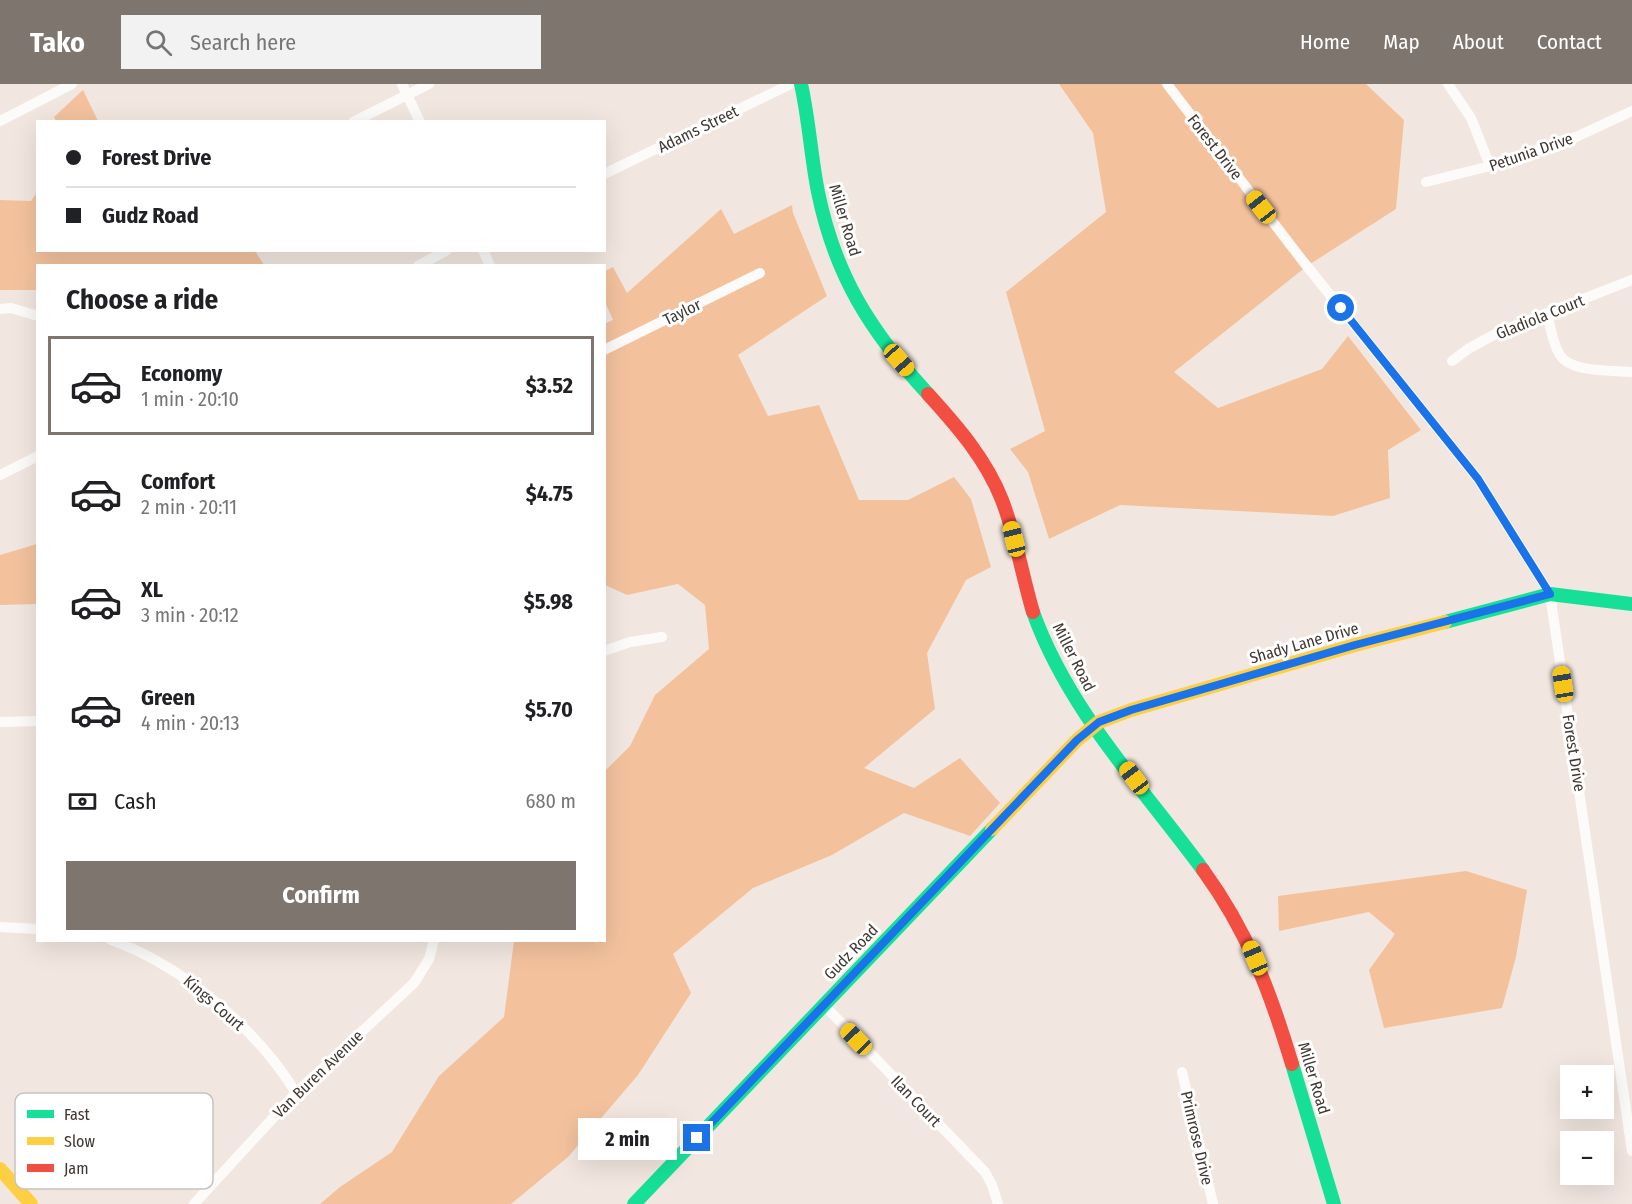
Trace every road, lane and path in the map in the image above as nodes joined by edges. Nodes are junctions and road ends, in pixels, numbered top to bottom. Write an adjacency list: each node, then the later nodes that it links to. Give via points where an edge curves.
1 (72, 84): 12 (street)
2 (402, 84): 8 (street)
3 (429, 84): 8 (street)
4 (791, 84): 14 (street, Adams Street)
5 (801, 84): 34 (street, Miller Road, via 819,199 849,284 865,316 889,349 965,435 992,478 1007,512 1032,609 1047,648)
6 (1167, 84): 28 (street, Forest Drive, via 1478,479)
7 (1448, 84): 13 (street, via 1471,118)
8 (407, 95): 10 (street); 11 (street)
9 (1632, 111): 13 (street, Petunia Drive, via 1576,137)
10 (357, 120)
11 (419, 120)
12 (0, 121)
13 (1491, 166): 15 (street, Petunia Drive)
14 (606, 173)
15 (1426, 182)
16 (443, 252): 17 (street)
17 (422, 264)
18 (760, 273): 23 (street, Taylor)
19 (1632, 280): 21 (street, Gladiola Court)
20 (0, 309): 22 (street)
21 (1547, 314): 24 (street, Gladiola Court, via 1501,332); 25 (street, via 1560,357 1571,366)
22 (36, 315)
23 (606, 349)
24 (1452, 361)
25 (1632, 372)
26 (36, 457): 27 (street)
27 (0, 475)
28 (1550, 594): 29 (street, Shady Lane Drive); 34 (street, Shady Lane Drive, via 1355,645 1131,710); 42 (street, Forest Drive)
29 (1632, 604)
30 (662, 637): 31 (street)
31 (606, 650)
32 (36, 721): 33 (street)
33 (0, 722)
34 (1095, 726): 39 (street, Gudz Road, via 1077,740); 53 (street, Miller Road, via 1221,894 1246,937 1273,1001)
35 (0, 927): 36 (street)
36 (36, 930)
37 (117, 942): 41 (street, Kings Court, via 184,975 248,1031 281,1068)
38 (433, 942): 41 (street, Van Buren Avenue, via 429,959 414,983)
39 (824, 1005): 50 (street, Gudz Road); 51 (street, Ilan Court, via 985,1172)
40 (1182, 1072): 52 (street, Primrose Drive)
41 (296, 1093): 44 (street, Van Buren Avenue)
42 (1632, 1151)
43 (0, 1169): 45 (street)
44 (213, 1183)
45 (15, 1186)
46 (18, 1189): 48 (street)
47 (208, 1189): 49 (street, Van Buren Avenue)
48 (31, 1204)
49 (194, 1204)
50 (634, 1204)
51 (998, 1204)
52 (1213, 1204)
53 (1334, 1204)

